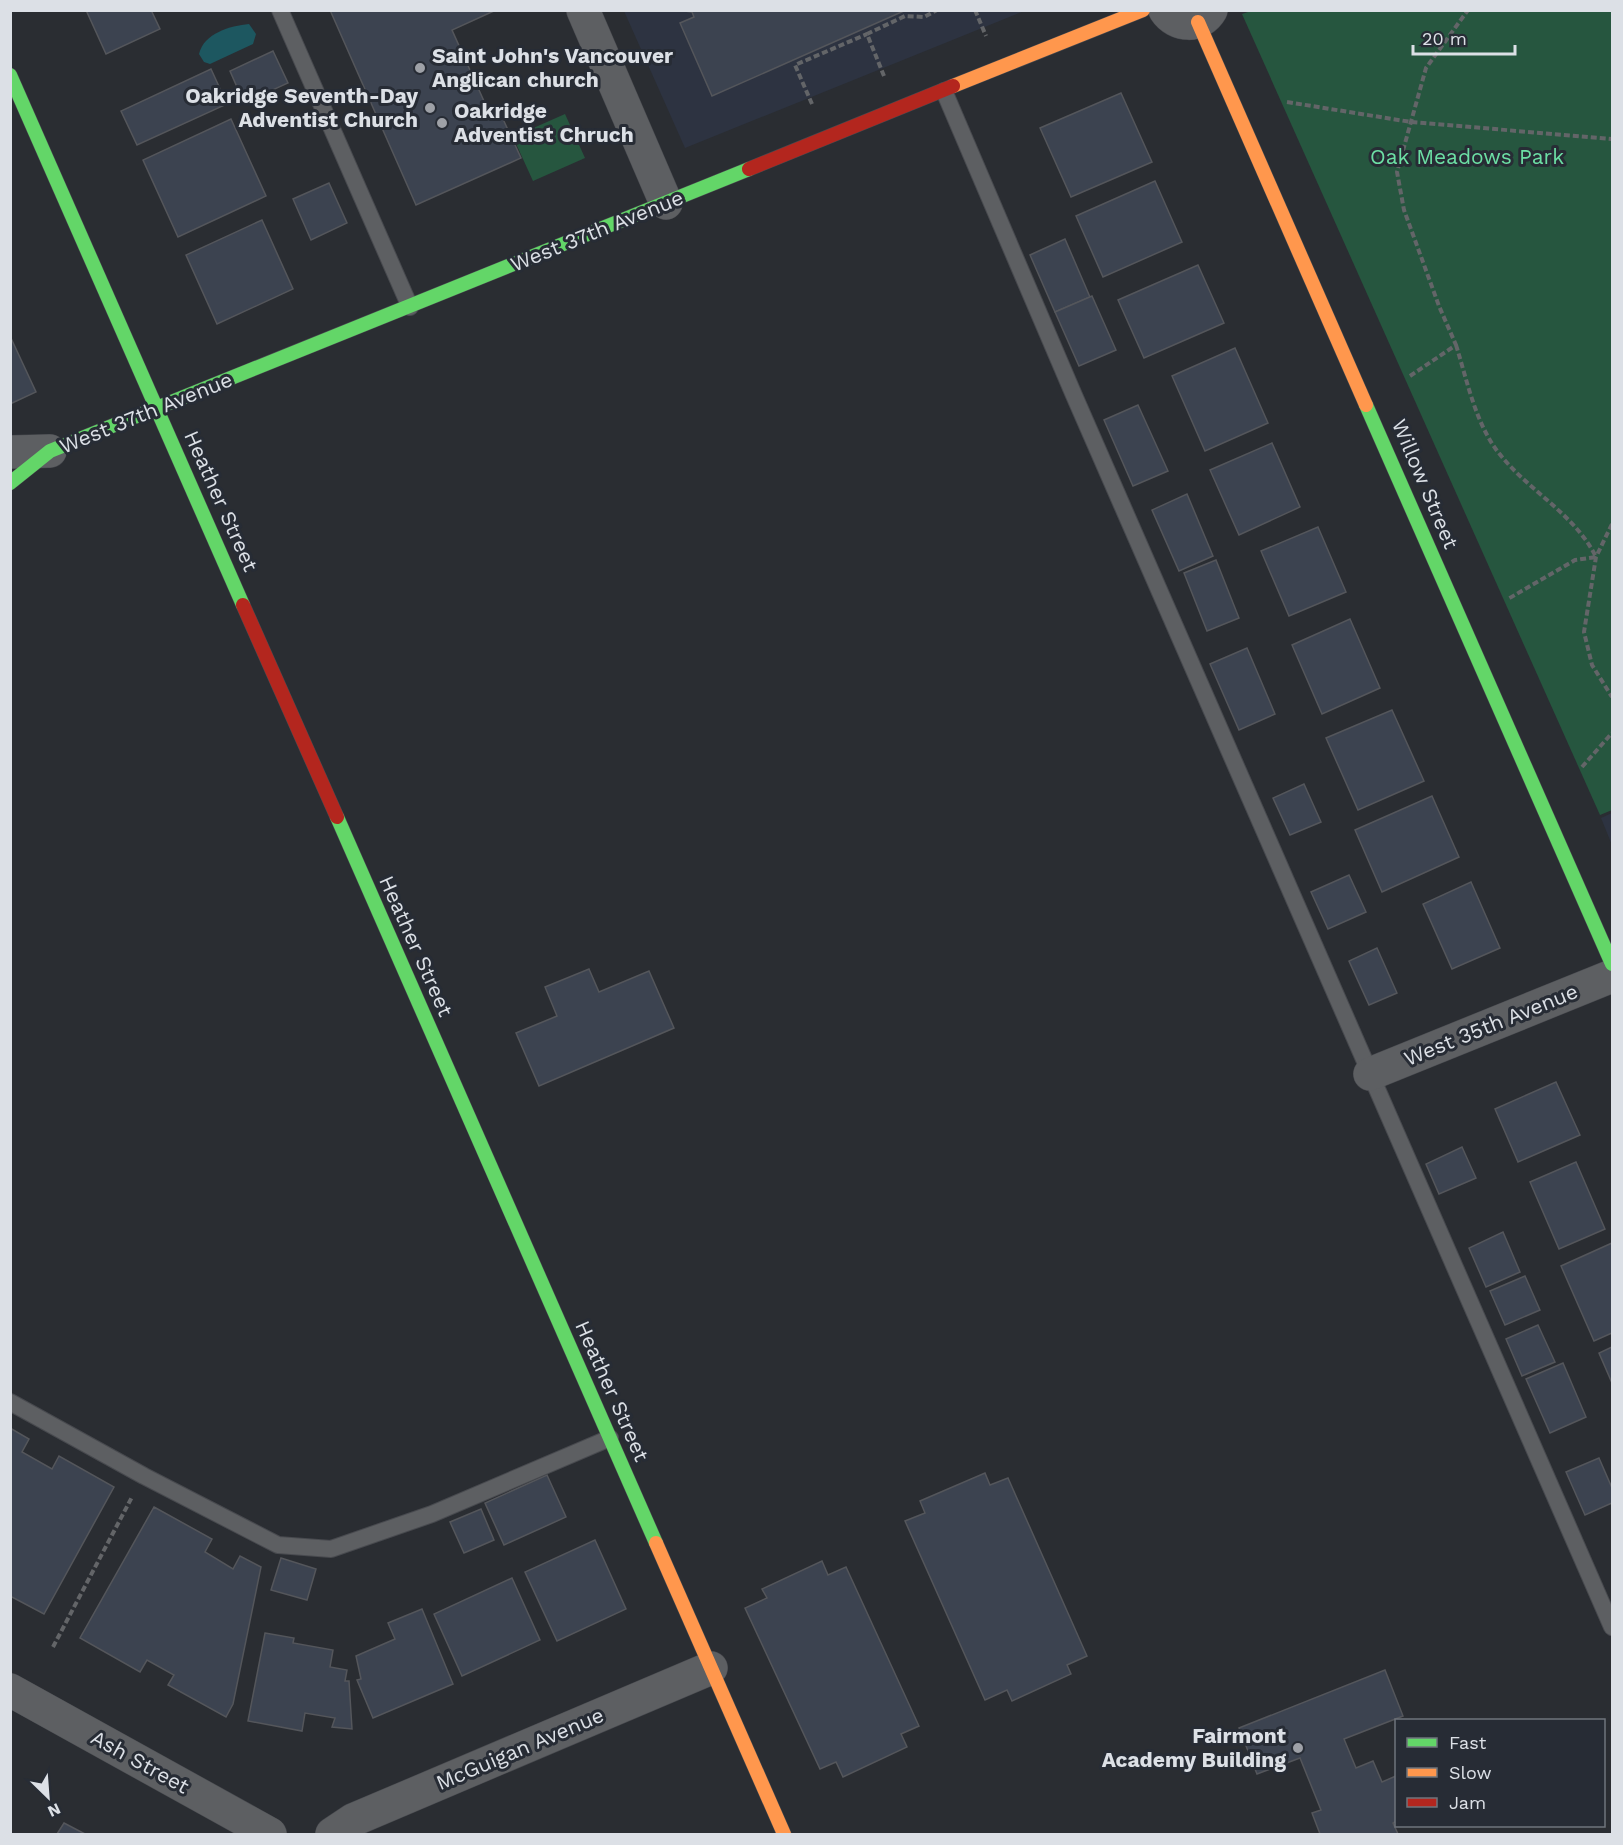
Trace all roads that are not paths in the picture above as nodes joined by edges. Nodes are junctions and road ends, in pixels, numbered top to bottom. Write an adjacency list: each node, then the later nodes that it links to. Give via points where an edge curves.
1 (280, 10): 9 (lane)
2 (583, 10): 8 (street)
3 (1143, 10): 7 (street, West 37th Avenue)
4 (1165, 10): 5 (street, via 1175,21 1187,24)
5 (1205, 16): 14 (street, Willow Street)
6 (10, 75): 10 (street, Heather Street)
7 (944, 91): 8 (street, West 37th Avenue); 16 (lane)
8 (666, 203): 9 (street, West 37th Avenue)
9 (410, 307): 10 (street, West 37th Avenue)
10 (157, 409): 11 (street, West 37th Avenue); 18 (street, Heather Street)
11 (50, 451): 12 (street, West 37th Avenue); 13 (street, West 37th Avenue)
12 (10, 452)
13 (10, 483)
14 (1612, 964)
15 (1612, 976): 16 (street, West 35th Avenue)
16 (1370, 1074): 19 (lane)
17 (10, 1402): 18 (lane, via 278,1545 331,1549 432,1514)
18 (610, 1438): 20 (street, Heather Street)
19 (1612, 1627)
20 (711, 1668): 23 (street, McGuigan Avenue, via 353,1820); 24 (street, Heather Street)
21 (10, 1690): 22 (street, Ash Street)
22 (270, 1834)
23 (332, 1834)
24 (784, 1834)

